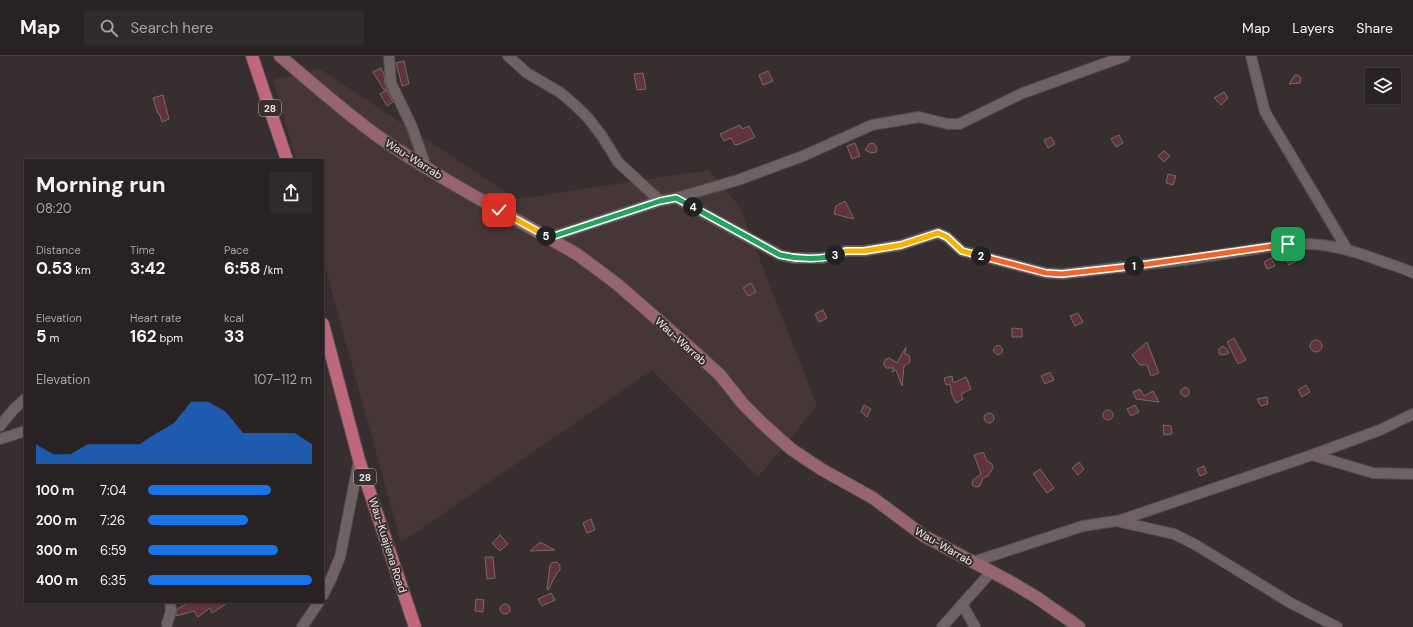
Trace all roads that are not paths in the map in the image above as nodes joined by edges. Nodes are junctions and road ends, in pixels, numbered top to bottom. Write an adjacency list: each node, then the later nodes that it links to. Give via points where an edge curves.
1 (252, 56): 7 (main road, 28)
2 (280, 56): 8 (main road, Wau-Warrab, via 338,105)
3 (389, 56): 8 (street, via 391,83 412,127)
4 (508, 56): 10 (street, via 527,73 561,93 575,105 602,136 618,162)
5 (1125, 56): 9 (street, via 1023,93 959,124 919,117 872,125 803,156 738,180)
6 (1251, 56): 12 (street, via 1264,112)
7 (286, 159)
8 (426, 167): 11 (main road, Wau-Warrab)
9 (676, 198): 10 (street); 12 (street, via 780,255 793,258 823,258 846,251 901,245 938,233 947,237 962,251 1046,273 1062,274 1184,260 1288,244 1314,244)
10 (660, 201): 11 (street)
11 (548, 238): 24 (main road, Wau-Warrab, via 584,259 617,284 720,376 763,424 791,449 873,498 924,536)
12 (1347, 249): 13 (street)
13 (1413, 273)
14 (324, 332): 21 (main road, Wau-Kuajiena Road / 28)
15 (24, 400): 17 (street)
16 (1413, 414): 20 (street, via 1380,430)
17 (0, 426)
18 (24, 431): 19 (street)
19 (0, 439)
20 (1312, 455): 22 (street, via 1373,473); 23 (street)
21 (359, 460): 26 (street, via 340,557); 32 (main road, Wau-Kuajiena Road / 28)
22 (1413, 474)
23 (1116, 521): 24 (street, via 1082,526); 36 (street, via 1174,534 1289,602)
24 (973, 562): 25 (main road, Wau-Warrab)
25 (991, 572): 29 (street); 35 (main road, Wau-Warrab, via 1036,597)
26 (324, 593)
27 (170, 603): 30 (street)
28 (318, 603): 31 (street)
29 (962, 604): 33 (street); 34 (street)
30 (167, 624)
31 (302, 627)
32 (415, 627)
33 (942, 627)
34 (975, 627)
35 (1079, 627)
36 (1337, 627)

